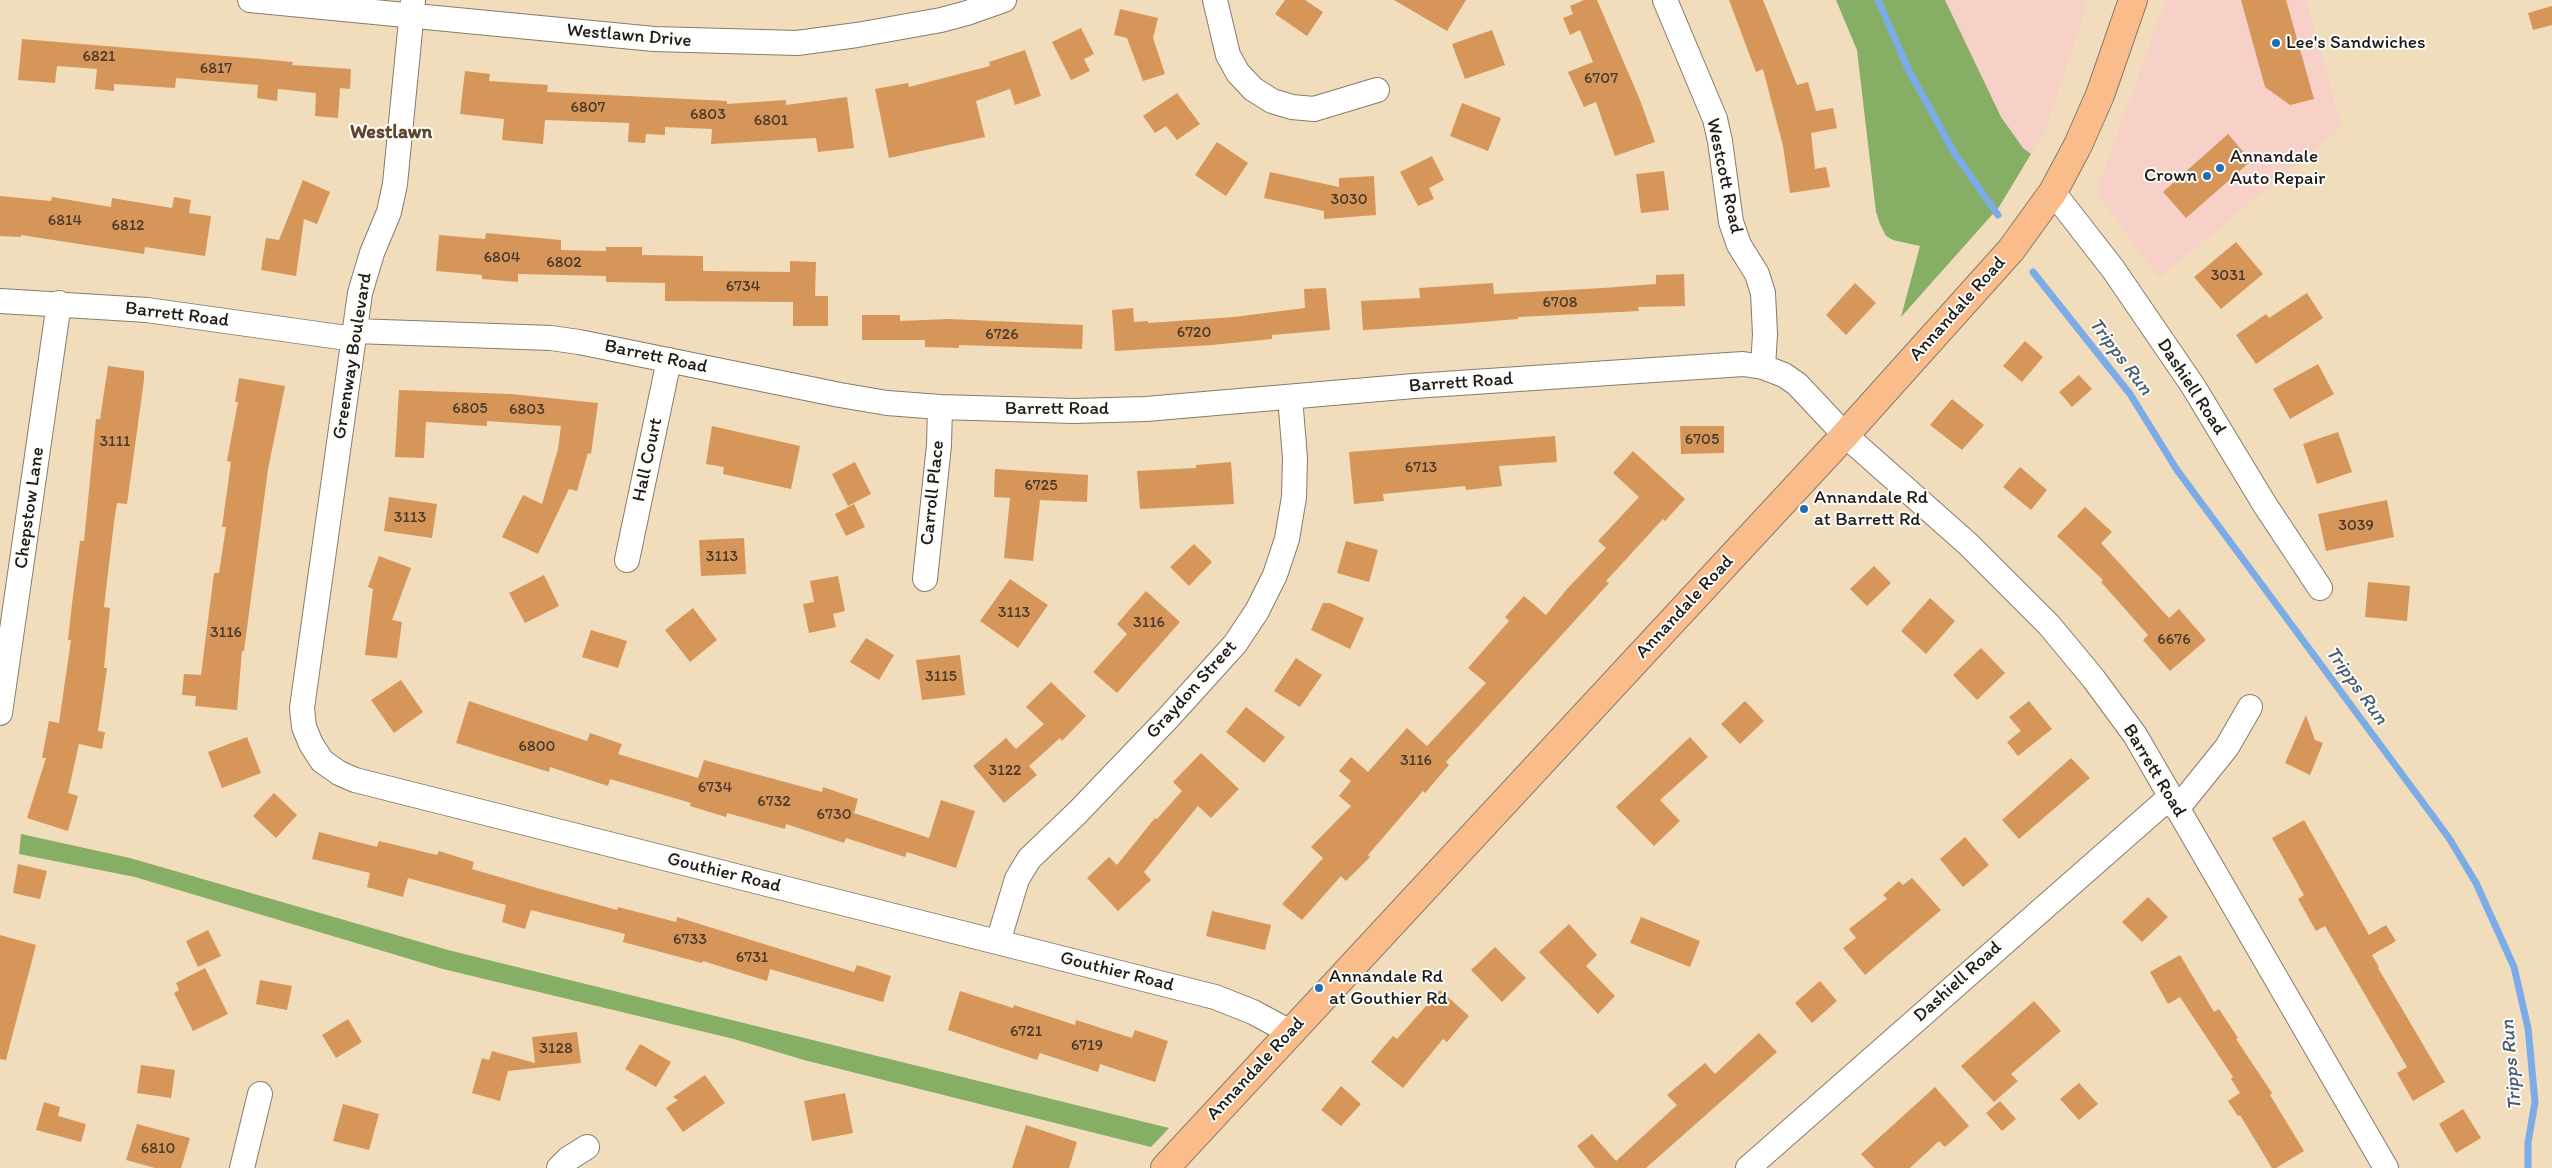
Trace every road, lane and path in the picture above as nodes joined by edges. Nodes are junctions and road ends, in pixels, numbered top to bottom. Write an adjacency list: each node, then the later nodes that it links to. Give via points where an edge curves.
1 (250, 0): 6 (street, Westlawn Drive)
2 (1004, 0): 6 (street, Westlawn Drive, via 941,20 797,43 654,39)
3 (1215, 0): 7 (street, via 1228,55 1238,73 1253,89 1272,101 1314,109)
4 (1665, 0): 13 (street, Westcott Road, via 1715,119 1732,222 1739,245 1757,274 1763,293)
5 (2133, 0): 8 (main road, Annandale Road, via 2093,112)
6 (412, 8): 11 (street, Greenway Boulevard, via 395,184 389,212 360,293)
7 (1377, 90)
8 (2053, 192): 16 (main road, Annandale Road, via 2011,250); 20 (street, Dashiell Road, via 2113,269 2193,386)
9 (0, 301): 10 (street, Barrett Road)
10 (59, 303): 11 (street, Barrett Road, via 147,310); 19 (street, Chepstow Lane)
11 (354, 335): 12 (street, Barrett Road, via 551,338); 21 (street, Greenway Boulevard)
12 (669, 360): 15 (street, Barrett Road, via 840,395); 17 (street, Hall Court)
13 (1763, 367): 14 (street, Barrett Road, via 1743,364); 16 (street, via 1797,384)
14 (1290, 397): 15 (street, Barrett Road, via 1146,409); 25 (street, Graydon Street, via 1295,458 1294,497 1287,539 1275,575 1257,611 1235,644 1169,716 1029,859 1017,879)
15 (940, 407): 18 (street, Carroll Place)
16 (1845, 435): 24 (street, Barrett Road, via 1968,544 2049,625 2135,735); 26 (main road, Annandale Road)
17 (628, 560)
18 (925, 579)
19 (10, 582): 23 (street, Chepstow Lane)
20 (2320, 588)
21 (318, 597): 25 (street, Gouthier Road, via 302,708 304,727 310,744 322,761 339,773 355,780)
22 (2250, 707): 24 (street, Dashiell Road, via 2227,747)
23 (0, 713)
24 (2173, 804): 32 (street, Dashiell Road); 33 (street, Barrett Road)
25 (998, 942): 26 (street, Gouthier Road, via 1215,997 1254,1012)
26 (1290, 1032): 31 (main road, Annandale Road)
27 (260, 1094): 29 (street)
28 (587, 1146): 30 (street)
29 (242, 1168)
30 (560, 1168)
31 (1165, 1168)
32 (1748, 1168)
33 (2386, 1168)

